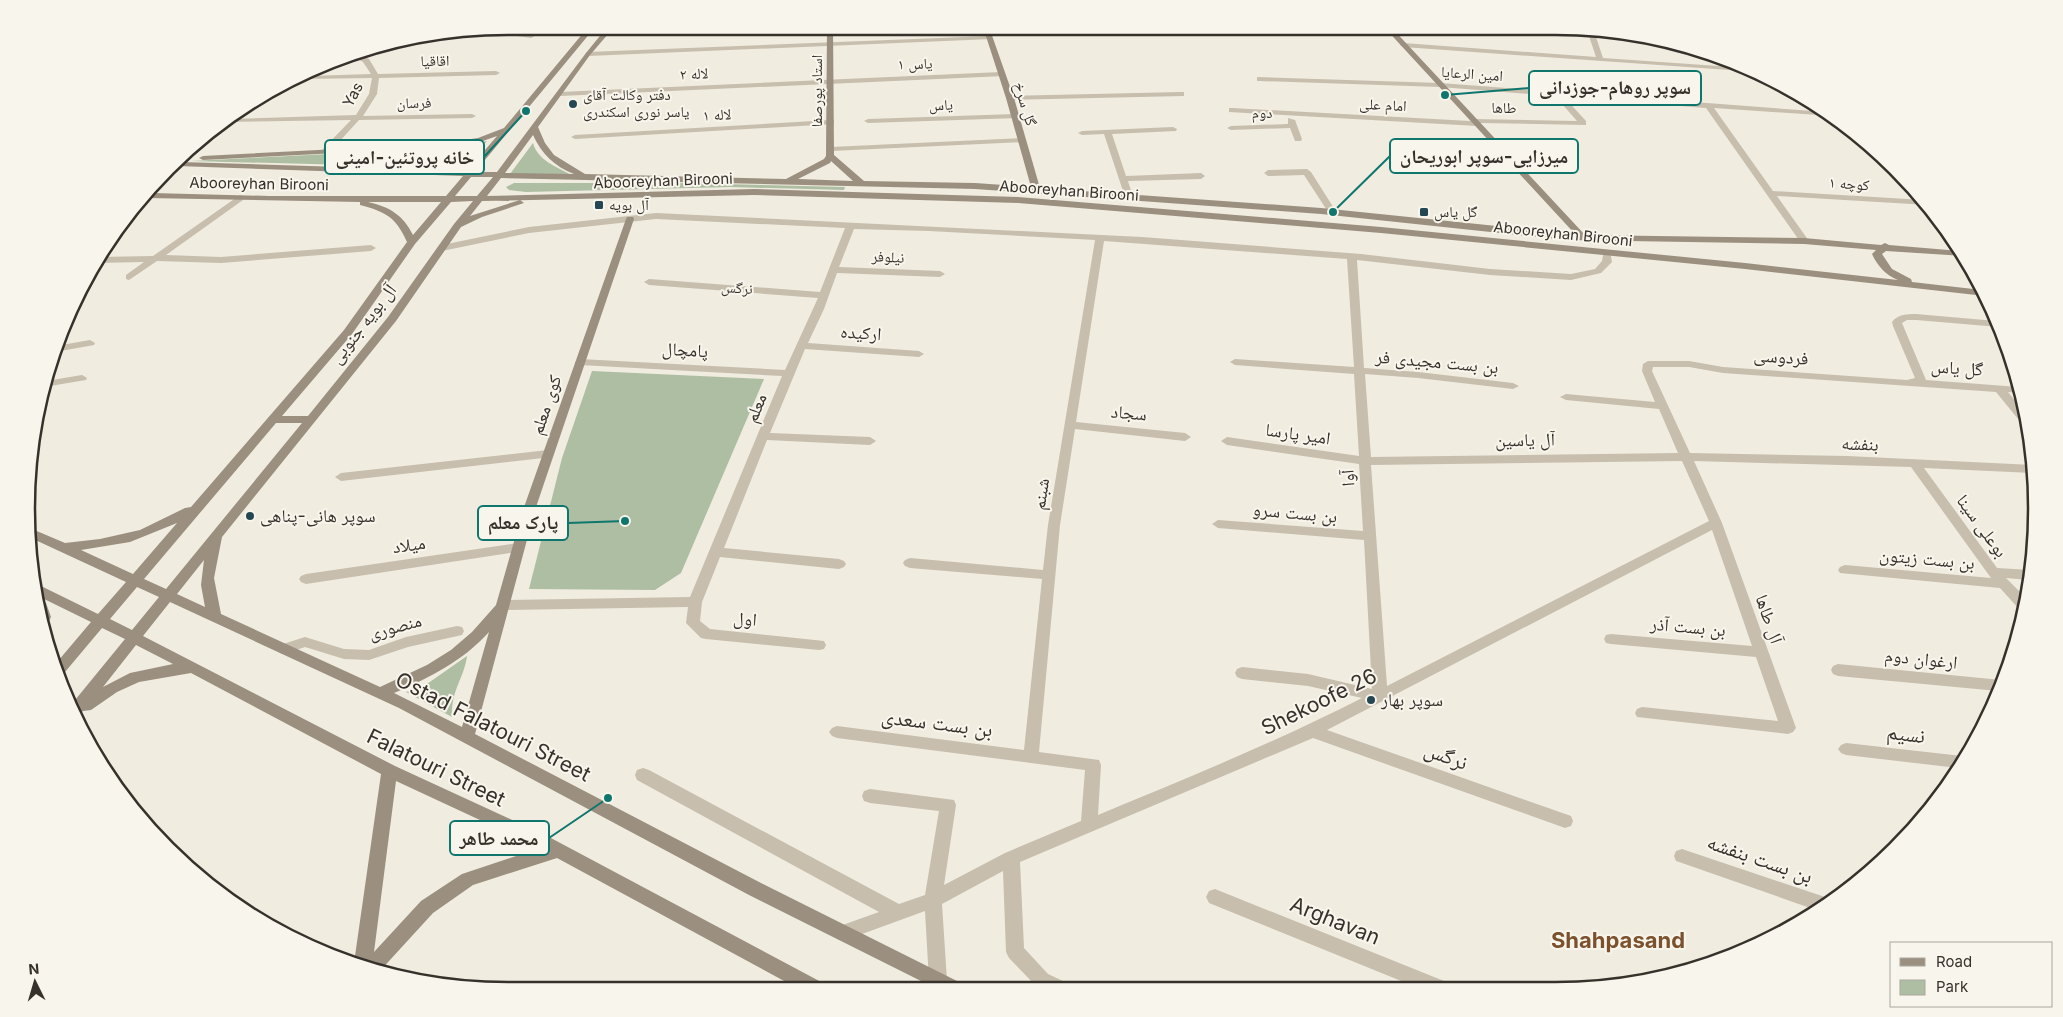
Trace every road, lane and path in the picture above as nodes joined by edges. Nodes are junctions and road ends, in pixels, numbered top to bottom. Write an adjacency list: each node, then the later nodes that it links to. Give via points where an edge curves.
1 (585, 35): 36 (main road, آل بویه جنوبی)
2 (604, 35): 10 (main road, آل بویه جنوبی)
3 (830, 35): 8 (main road, استاد پورصفا)
4 (989, 35): 7 (main road, گل سرخ)
5 (1394, 35): 9 (main road)
6 (1593, 37): 12 (street)
7 (990, 38): 8 (street); 15 (main road, گل سرخ)
8 (830, 45): 10 (street); 19 (main road, استاد پورصفا)
9 (1403, 45): 12 (street); 20 (main road)
10 (588, 54): 21 (main road, آل بویه جنوبی)
11 (361, 58): 16 (street, Yas)
12 (1600, 60): 13 (street)
13 (1732, 69)
14 (496, 73): 16 (street, اقاقیا)
15 (1001, 74): 19 (street, یاس ۱); 24 (main road, گل سرخ)
16 (376, 76): 17 (street, اقاقیا); 31 (street, Yas, via 373,94)
17 (312, 78)
18 (1260, 79): 20 (street, امین الرعایا)
19 (830, 81): 21 (street, لاله ۲); 34 (main road, استاد پورصفا)
20 (1440, 85): 23 (street, امین الرعایا); 35 (main road)
21 (560, 94): 38 (main road, آل بویه جنوبی)
22 (1181, 94): 24 (street)
23 (1557, 94): 25 (street, امین الرعایا); 35 (street, طاها, via 1583,124)
24 (1010, 98): 30 (main road, گل سرخ)
25 (1708, 106): 28 (street, امین الرعایا); 59 (street)
26 (1232, 110): 27 (street)
27 (1287, 113): 35 (street, امام علی); 37 (street)
28 (1816, 114)
29 (472, 116): 31 (street, فرسان)
30 (1015, 116): 33 (street, یاس); 45 (main road, گل سرخ)
31 (357, 118): 32 (street, فرسان); 46 (street, Yas)
32 (237, 121)
33 (868, 121)
34 (831, 122): 43 (street, لاله ۱); 47 (main road, استاد پورصفا)
35 (1476, 123): 72 (main road)
36 (509, 126): 46 (main road, via 480,140 463,143); 50 (main road, آل بویه جنوبی)
37 (1294, 126): 39 (street, دوم); 44 (street)
38 (534, 127): 52 (main road, آل بویه جنوبی); 54 (main road, via 538,139 559,164)
39 (1231, 128)
40 (1172, 129): 41 (street)
41 (1107, 132): 42 (street); 55 (street)
42 (1082, 134)
43 (575, 137)
44 (1298, 139)
45 (1022, 140): 47 (street); 58 (main road, گل سرخ)
46 (326, 151): 48 (main road)
47 (831, 153): 56 (main road, via 827,161); 57 (main road)
48 (191, 158)
49 (184, 164): 50 (main road, Abooreyhan Birooni)
50 (471, 173): 52 (main road, Abooreyhan Birooni); 66 (main road, آل بویه جنوبی)
51 (1268, 173): 68 (street, via 1307,172)
52 (499, 175): 54 (main road, Abooreyhan Birooni); 63 (main road, آل بویه جنوبی)
53 (1201, 176): 55 (street)
54 (596, 177): 56 (main road, Abooreyhan Birooni)
55 (1123, 179): 61 (street)
56 (787, 181): 57 (main road, Abooreyhan Birooni)
57 (860, 183): 58 (main road, Abooreyhan Birooni)
58 (1036, 190): 61 (main road, Abooreyhan Birooni)
59 (1770, 193): 67 (street, کوچه ۱); 74 (street)
60 (153, 196): 62 (main road, Abooreyhan Birooni)
61 (1129, 197): 68 (main road, Abooreyhan Birooni)
62 (240, 198): 65 (main road, Abooreyhan Birooni); 82 (street)
63 (480, 198): 64 (main road, Abooreyhan Birooni); 66 (main road, Abooreyhan Birooni); 70 (main road, آل بویه جنوبی)
64 (540, 198): 70 (main road, via 486,213); 79 (main road, Abooreyhan Birooni, via 761,192 1018,200)
65 (349, 199): 66 (main road, Abooreyhan Birooni); 75 (main road, via 393,213 404,223)
66 (449, 199): 75 (main road, آل بویه جنوبی)
67 (1915, 202)
68 (1333, 213): 72 (main road, Abooreyhan Birooni)
69 (630, 219): 71 (street, via 656,216); 78 (street, via 529,230); 96 (main road, کوی معلم)
70 (457, 226): 78 (main road, آل بویه جنوبی)
71 (850, 226): 73 (street); 84 (street, معلم)
72 (1582, 237): 74 (main road, Abooreyhan Birooni)
73 (1100, 238): 81 (street); 111 (street, شبنم)
74 (1804, 241): 76 (main road, Abooreyhan Birooni)
75 (412, 242): 110 (main road, آل بویه جنوبی, via 348,332)
76 (1885, 246): 80 (main road, Abooreyhan Birooni); 88 (main road, via 1877,254 1880,264 1896,276)
77 (371, 248): 82 (street, via 221,260)
78 (442, 248): 109 (main road, آل بویه جنوبی, via 392,319)
79 (1607, 252): 81 (street, via 1607,262 1598,271 1571,277); 88 (main road, Abooreyhan Birooni)
80 (1953, 253)
81 (1352, 257): 99 (street, آوا)
82 (155, 259): 83 (street); 86 (street)
83 (106, 260)
84 (834, 270): 85 (street, نیلوفر); 90 (street, معلم)
85 (940, 274)
86 (129, 277)
87 (649, 282): 90 (street, نرگس)
88 (1919, 286): 89 (main road, Abooreyhan Birooni)
89 (1975, 292)
90 (824, 295): 93 (street, معلم)
91 (1990, 323): 101 (street, via 1916,317 1899,319 1898,326 1921,378)
92 (90, 343): 94 (street)
93 (801, 346): 95 (street, ارکیده); 98 (street, معلم)
94 (63, 348)
95 (919, 354)
96 (580, 362): 98 (street, پامچال); 116 (main road, کوی معلم)
97 (1235, 362): 99 (street, بن بست مجیدی فر)
98 (789, 373): 112 (street, معلم)
99 (1359, 373): 103 (street, بن بست مجیدی فر, via 1418,375); 118 (street, آوا)
100 (82, 378): 102 (street)
101 (1913, 382): 104 (street, گل یاس); 107 (street, فردوسی, via 1723,370 1689,364 1648,364 1647,371)
102 (52, 383)
103 (1512, 386)
104 (1999, 388): 105 (street, گل یاس); 108 (street, گل یاس)
105 (2013, 389)
106 (1566, 398): 107 (street)
107 (1662, 406): 117 (street, فردوسی)
108 (2018, 411)
109 (310, 419): 110 (main road); 125 (main road, آل بویه جنوبی)
110 (272, 420): 122 (main road, آل بویه جنوبی)
111 (1070, 425): 113 (street, سجاد); 136 (street, شبنم)
112 (764, 436): 114 (street); 130 (street, معلم)
113 (1185, 437)
114 (870, 441)
115 (1226, 441): 118 (street, امیر پارسا)
116 (548, 454): 121 (street); 129 (main road, کوی معلم)
117 (1685, 457): 118 (street, آل یاسین); 119 (street, بنفشه); 123 (street, فردوسی)
118 (1365, 462): 127 (street, آوا)
119 (1914, 464): 120 (street, بنفشه); 134 (street, بوعلی سینا)
120 (2026, 469)
121 (341, 477)
122 (200, 505): 128 (main road, via 140,536 106,544); 138 (main road, آل بویه جنوبی)
123 (1716, 523): 152 (street, آل طاها); 159 (street, Shekoofe 26)
124 (1218, 524): 127 (street, بن بست سرو)
125 (219, 533): 141 (main road, آل بویه جنوبی); 145 (main road, via 206,576)
126 (36, 535): 128 (main road, Ostad Falatouri Street)
127 (1370, 536): 159 (street, آوا)
128 (63, 547): 138 (main road, Ostad Falatouri Street)
129 (518, 548): 137 (street, میلاد); 144 (main road, کوی معلم)
130 (716, 552): 131 (street); 143 (street, معلم)
131 (839, 564)
132 (910, 564): 136 (street)
133 (1845, 570): 139 (street, بن بست زیتون)
134 (1993, 572): 135 (street); 139 (street, بوعلی سینا)
135 (2023, 574)
136 (1049, 575): 167 (street, شبنم)
137 (306, 579)
138 (134, 580): 141 (main road, Ostad Falatouri Street); 146 (main road, آل بویه جنوبی)
139 (2005, 584): 142 (street, بوعلی سینا)
140 (43, 592): 146 (main road, Falatouri Street)
141 (169, 596): 145 (main road, Ostad Falatouri Street); 148 (main road, آل بویه جنوبی)
142 (2019, 600)
143 (695, 602): 144 (street); 150 (street, اول, via 693,624 706,634)
144 (503, 605): 158 (main road, کوی معلم, via 477,636 455,655 423,674); 165 (main road, کوی معلم)
145 (215, 617): 151 (main road, Ostad Falatouri Street)
146 (100, 620): 148 (main road, Falatouri Street); 153 (main road)
147 (457, 631): 151 (street, منصوری, via 406,642 369,655 344,654 305,642)
148 (135, 638): 154 (main road, Falatouri Street); 160 (main road)
149 (1611, 639): 152 (street, بن بست آذر)
150 (819, 645)
151 (286, 649): 158 (main road, Ostad Falatouri Street)
152 (1761, 652): 162 (street, آل طاها, via 1788,728)
153 (62, 666)
154 (193, 667): 161 (main road, via 154,671 128,679); 169 (main road, Falatouri Street)
155 (1838, 670): 157 (street, ارغوان دوم)
156 (1242, 673): 159 (street, via 1308,680)
157 (1994, 685)
158 (380, 692): 165 (main road, Ostad Falatouri Street)
159 (1380, 696): 163 (street, Shekoofe 26)
160 (79, 708)
161 (80, 710)
162 (1642, 713)
163 (1312, 731): 172 (street, نرگس); 173 (street, Shekoofe 26)
164 (837, 732): 167 (street, بن بست سعدی)
165 (467, 737): 181 (main road, Ostad Falatouri Street)
166 (1846, 748): 168 (street, نسیم)
167 (1031, 756): 173 (street, بن بست سعدی, via 1093,765)
168 (1955, 761)
169 (389, 771): 174 (main road, Falatouri Street); 182 (main road)
170 (643, 775): 180 (street)
171 (870, 796): 178 (street, via 948,805)
172 (1565, 821)
173 (1089, 825): 176 (street, Shekoofe 26)
174 (558, 850): 183 (main road, via 468,879 427,907); 184 (main road, Falatouri Street)
175 (1682, 856): 179 (street, بن بست بنفشه)
176 (1011, 858): 178 (street, Shekoofe 26); 187 (street, via 1015,952)
177 (1215, 898): 188 (street, Arghavan)
178 (933, 900): 180 (street, Shekoofe 26); 186 (street)
179 (1818, 902)
180 (898, 914): 181 (street, Shekoofe 26)
181 (843, 934): 185 (main road, Ostad Falatouri Street)
182 (364, 959)
183 (376, 963)
184 (804, 982)
185 (940, 982)
186 (946, 982)
187 (1046, 982)
188 (1425, 982)

